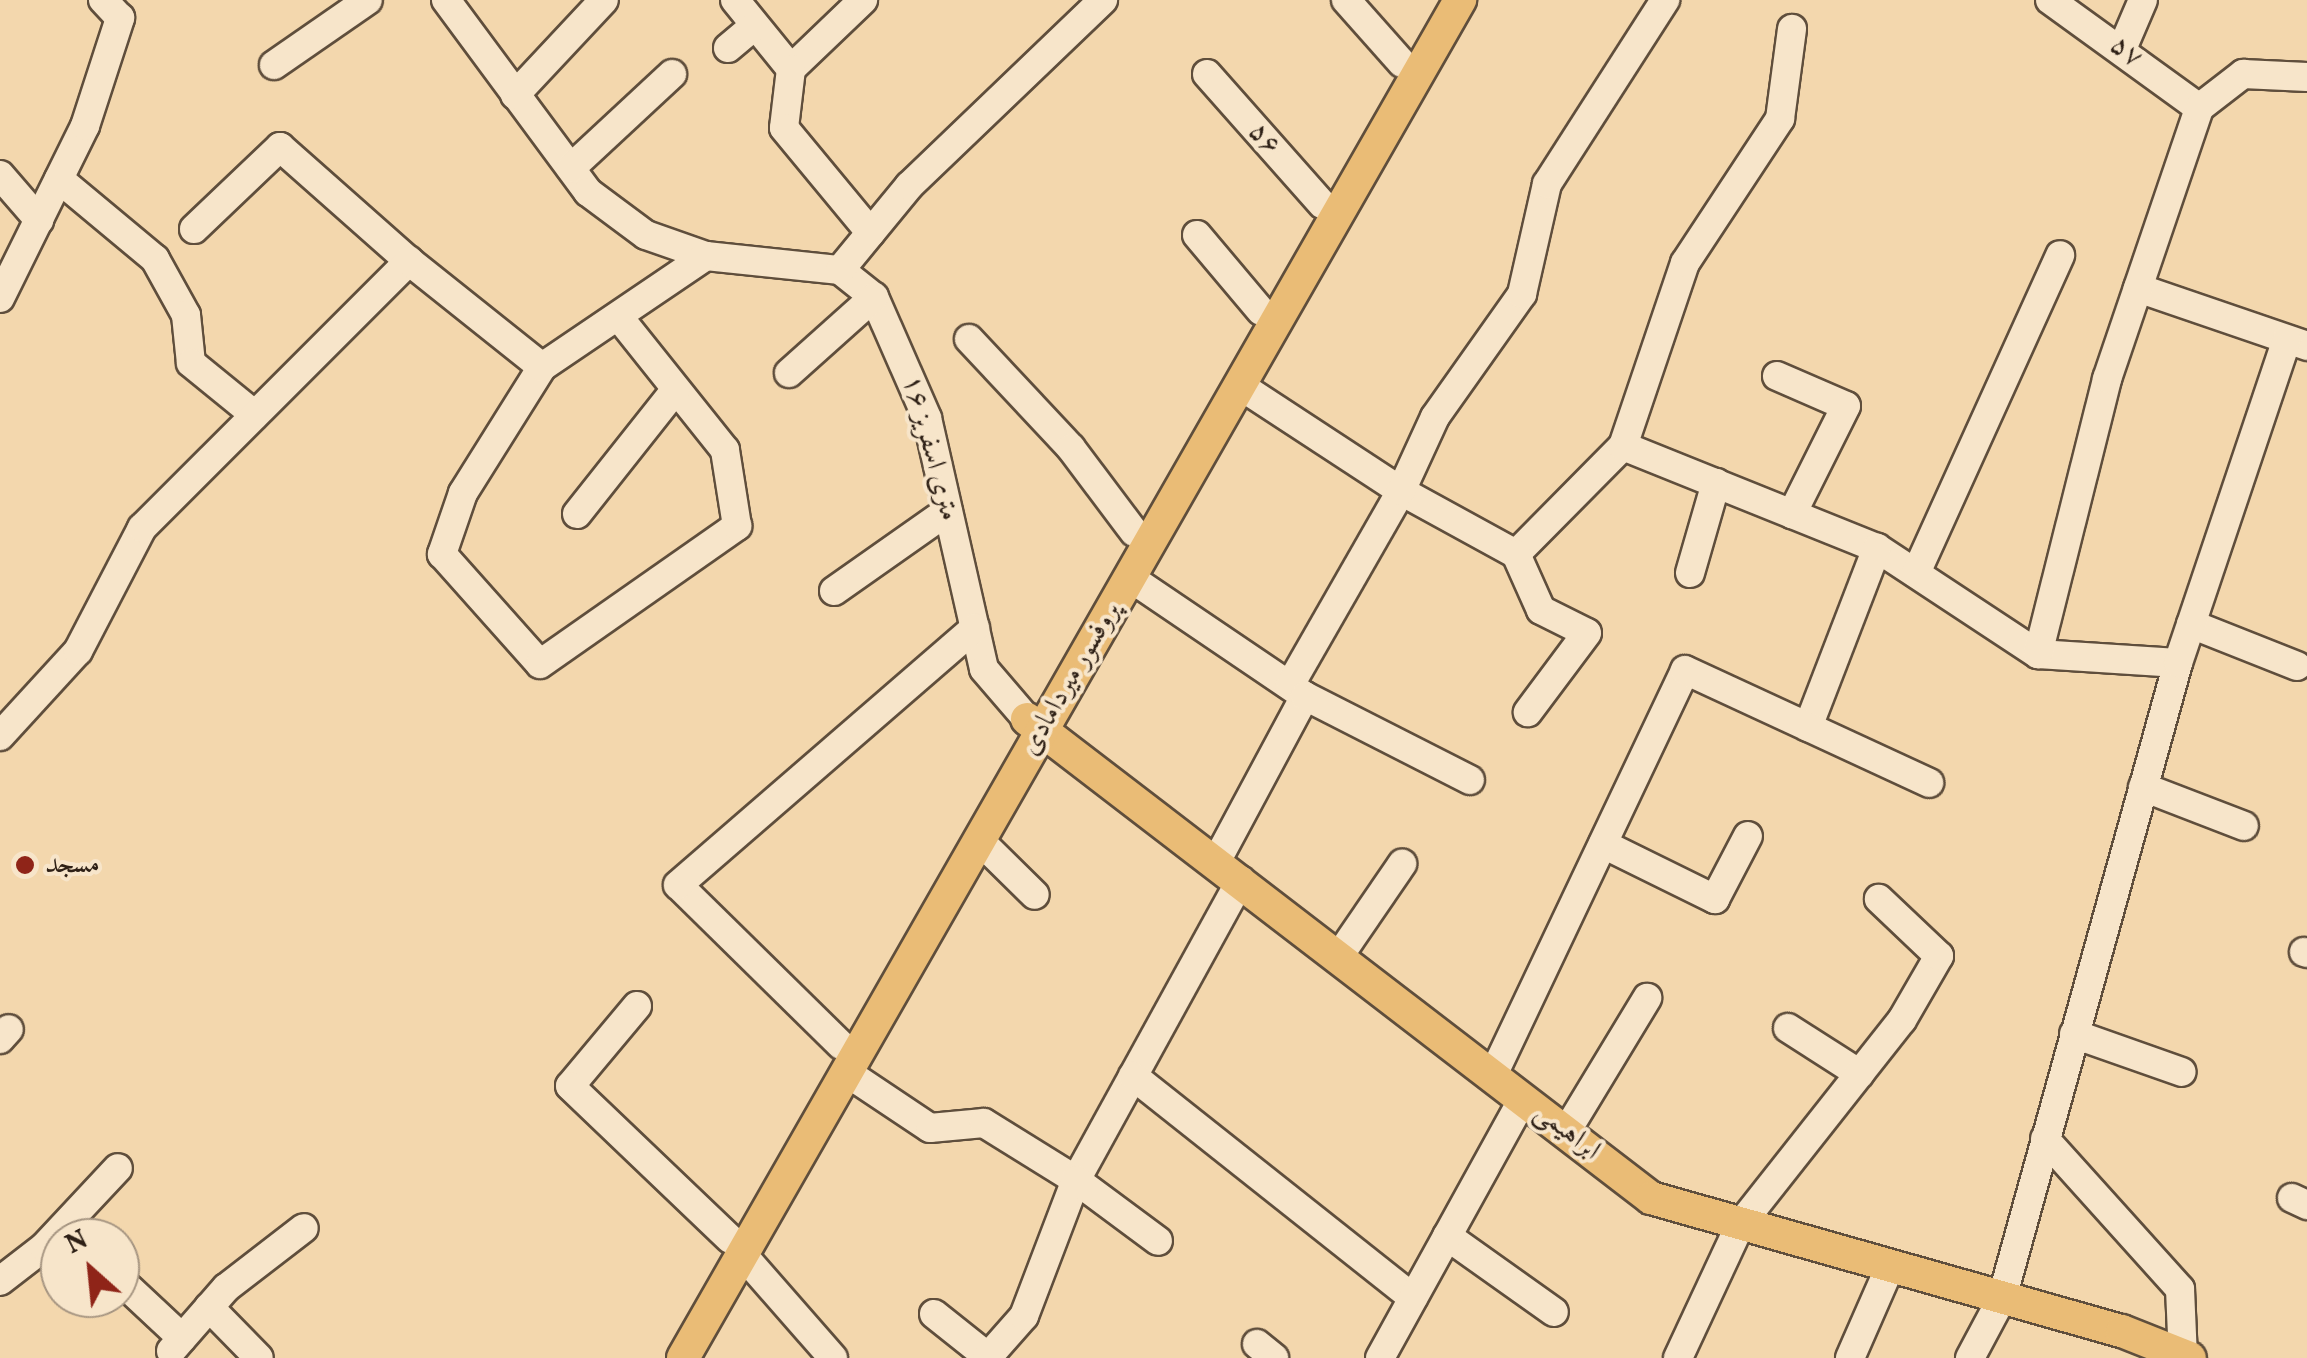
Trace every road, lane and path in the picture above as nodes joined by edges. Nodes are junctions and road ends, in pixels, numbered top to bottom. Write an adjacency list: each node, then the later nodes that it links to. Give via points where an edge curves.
1 (103, 0): 28 (street, via 120,18)
2 (368, 0): 19 (street)
3 (446, 0): 24 (street)
4 (604, 0): 24 (street)
5 (735, 0): 14 (street)
6 (863, 0): 20 (street)
7 (1103, 0): 32 (street, via 909,186)
8 (1346, 0): 18 (street)
9 (1438, 0): 18 (main road, پروفسور میردامادی)
10 (1460, 0): 48 (main road, پروفسور میردامادی)
11 (1665, 0): 53 (street, via 1547,184 1522,294 1435,416)
12 (2050, 0): 17 (street, ۵۷)
13 (2143, 0): 17 (street)
14 (755, 25): 16 (street); 20 (street)
15 (1792, 30): 51 (street, via 1780,119 1685,263)
16 (728, 48)
17 (2122, 49): 25 (street, ۵۷)
18 (1402, 64): 29 (main road, پروفسور میردامادی)
19 (274, 65)
20 (792, 69): 32 (street, via 784,128)
21 (672, 74): 26 (street)
22 (1207, 74): 29 (street, ۵۶)
23 (2307, 77): 25 (street, via 2243,74)
24 (515, 95): 26 (street)
25 (2199, 108): 38 (street)
26 (571, 168): 35 (street, via 588,192 646,235)
27 (0, 175): 30 (street)
28 (59, 180): 30 (street); 50 (street, via 155,259 186,316 191,364)
29 (1322, 204): 41 (main road, پروفسور میردامادی)
30 (40, 220): 40 (street)
31 (194, 229): 36 (street, via 280,147)
32 (870, 233): 37 (street)
33 (1197, 235): 41 (street)
34 (2060, 255): 61 (street)
35 (706, 256): 37 (street); 42 (street)
36 (409, 261): 45 (street); 50 (street)
37 (840, 270): 39 (street, ۱۶ متری اسفریز)
38 (2138, 288): 44 (street); 66 (street)
39 (874, 297): 46 (street); 54 (street, ۱۶ متری اسفریز, via 927,418)
40 (0, 298)
41 (1260, 311): 57 (main road, پروفسور میردامادی)
42 (618, 316): 45 (street); 49 (street)
43 (968, 338): 57 (street, via 1071,448)
44 (2297, 343): 64 (street)
45 (542, 367): 49 (street, via 463,494 442,554 540,664 737,526 724,450)
46 (789, 374)
47 (1777, 376): 56 (street, via 1846,406)
48 (1239, 385): 53 (street); 62 (main road, پروفسور میردامادی)
49 (676, 390): 55 (street)
50 (255, 415): 73 (street, via 142,528 78,651)
51 (1622, 446): 52 (street); 59 (street)
52 (1716, 483): 56 (street); 60 (street)
53 (1401, 491): 59 (street); 69 (street)
54 (948, 511): 63 (street); 65 (street, ۱۶ متری اسفریز)
55 (577, 514)
56 (1792, 514): 58 (street)
57 (1134, 532): 71 (main road, پروفسور میردامادی)
58 (1878, 548): 61 (street); 72 (street)
59 (1516, 554): 70 (street, via 1541,610 1587,633)
60 (1690, 572)
61 (1916, 573): 66 (street)
62 (1129, 577): 69 (street); 71 (main road, پروفسور میردامادی)
63 (834, 591)
64 (2191, 624): 67 (street); 68 (street)
65 (974, 628): 71 (street, ۱۶ متری اسفریز, via 984,669); 90 (street, via 678,884)
66 (2038, 654): 67 (street)
67 (2178, 663): 76 (street)
68 (2297, 666)
69 (1298, 690): 74 (street); 82 (street)
70 (1528, 712)
71 (1035, 722): 79 (main road, پروفسور میردامادی); 82 (main road, ابراهیمی); 90 (main road, پروفسور میردامادی)
72 (1808, 727): 75 (street); 80 (street, via 1685,670)
73 (0, 736)
74 (1470, 780)
75 (1929, 784)
76 (2143, 787): 77 (street); 89 (street)
77 (2244, 826)
78 (1748, 836): 80 (street, via 1714,899)
79 (979, 840): 83 (street); 90 (main road, پروفسور میردامادی)
80 (1603, 844): 93 (street)
81 (1402, 864): 85 (street)
82 (1229, 870): 85 (main road, ابراهیمی); 94 (street)
83 (1035, 895)
84 (1879, 899): 92 (street, via 1939,956)
85 (1339, 956): 93 (main road, ابراهیمی)
86 (1646, 998): 96 (street)
87 (636, 1006): 105 (street, via 570,1086)
88 (1788, 1028): 92 (street)
89 (2074, 1034): 91 (street); 97 (street)
90 (843, 1058): 99 (street, via 930,1128 984,1123); 105 (main road, پروفسور میردامادی)
91 (2182, 1072)
92 (1860, 1074): 101 (street)
93 (1493, 1075): 95 (main road, ابراهیمی)
94 (1133, 1076): 99 (street); 109 (street)
95 (1523, 1098): 96 (main road, ابراهیمی); 103 (street)
96 (1566, 1132): 101 (main road, ابراهیمی, via 1651,1198)
97 (2045, 1139): 110 (street); 124 (street, via 2180,1289)
98 (118, 1168): 100 (street)
99 (1076, 1180): 104 (street); 115 (street, via 1024,1316)
100 (80, 1218)
101 (1740, 1224): 107 (main road, ابراهیمی); 121 (street)
102 (304, 1228): 112 (street)
103 (1447, 1236): 109 (street); 113 (street)
104 (1158, 1241)
105 (736, 1246): 117 (main road, پروفسور میردامادی); 118 (main road, پروفسور میردامادی); 119 (street)
106 (40, 1253): 108 (street)
107 (1889, 1269): 110 (main road, ابراهیمی); 122 (street)
108 (0, 1281)
109 (1412, 1298): 120 (street)
110 (2002, 1298): 123 (street); 124 (main road, ابراهیمی, via 2122,1331)
111 (140, 1303): 112 (street, via 176,1345)
112 (209, 1308): 116 (street)
113 (1554, 1312)
114 (934, 1314): 115 (street)
115 (988, 1357)
116 (258, 1358)
117 (661, 1358)
118 (683, 1358)
119 (832, 1358)
120 (1380, 1358)
121 (1678, 1358)
122 (1850, 1358)
123 (1970, 1358)
124 (2186, 1358)

